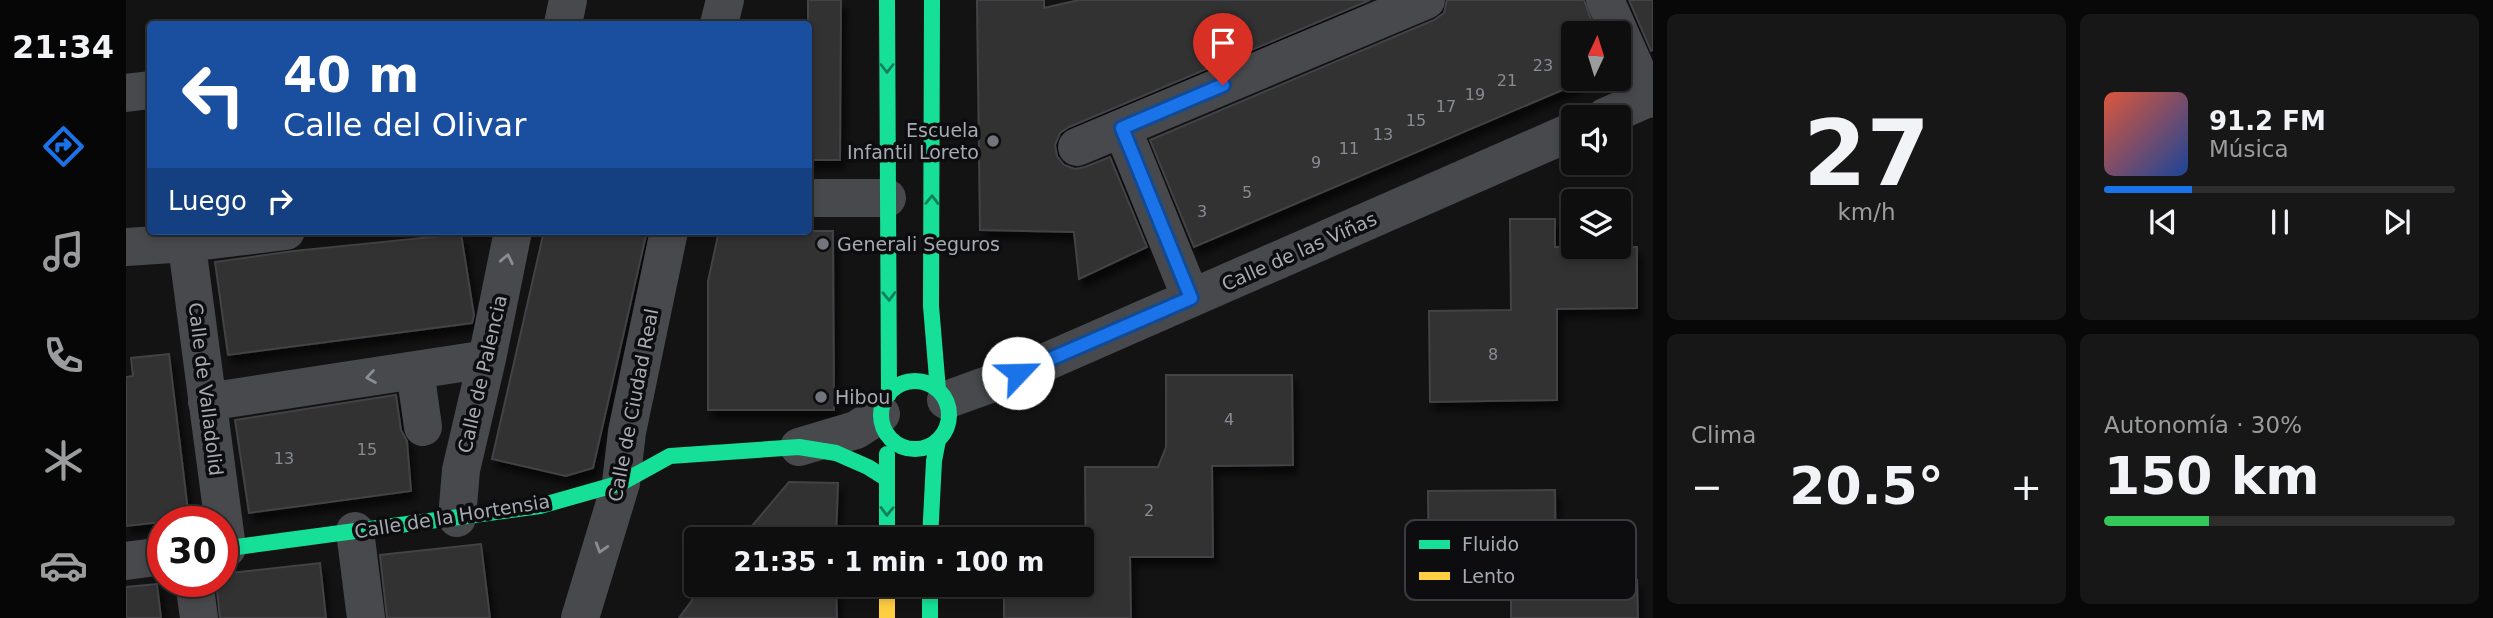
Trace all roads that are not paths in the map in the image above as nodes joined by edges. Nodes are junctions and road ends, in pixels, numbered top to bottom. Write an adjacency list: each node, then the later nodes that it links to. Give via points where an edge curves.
1 (568, 0): 7 (street)
2 (725, 0): 8 (street)
3 (887, 0): 17 (street, one-way to 17)
4 (932, 0): 26 (street, one-way to 4, via 931,306)
5 (1426, 0): 13 (street)
6 (1605, 0): 11 (street)
7 (564, 21)
8 (720, 21)
9 (147, 90): 10 (street)
10 (126, 93)
11 (1651, 98): 12 (street)
12 (1631, 106)
13 (1122, 128): 15 (street); 23 (street)
14 (1561, 136): 23 (street, Calle de las Viñas)
15 (1077, 147)
16 (812, 198): 17 (street)
17 (887, 198): 28 (street, one-way to 28)
18 (219, 235): 21 (street)
19 (512, 235): 24 (street, Calle de Palencia, one-way to 19)
20 (668, 235): 33 (street, Calle de Ciudad Real, via 626,432)
21 (186, 237): 22 (street); 27 (street, Calle de Valladolid)
22 (126, 247)
23 (1191, 298): 26 (street, Calle de las Viñas, via 1018,373)
24 (487, 359): 25 (street); 35 (street, Calle de Palencia, via 461,470)
25 (415, 370): 27 (street, one-way to 27); 29 (street)
26 (942, 395): 28 (street, via 926,383 899,385); 30 (street, via 948,422)
27 (207, 402): 34 (street, Calle de Valladolid)
28 (886, 414): 30 (street, via 898,444 911,449); 31 (street, Calle de la Hortensia); 32 (street)
29 (423, 427)
30 (938, 440): 37 (street)
31 (818, 450): 32 (street, Calle de la Hortensia, via 868,467); 33 (street, Calle de la Hortensia, via 670,456)
32 (887, 479): 36 (street, one-way to 36)
33 (621, 483): 35 (street, Calle de la Hortensia, via 540,506); 47 (street, Calle de Ciudad Real, one-way to 47)
34 (219, 506)
35 (457, 518): 38 (street, Calle de la Hortensia)
36 (887, 527)
37 (931, 527)
38 (355, 531): 39 (street, Calle de la Hortensia); 46 (street)
39 (238, 546)
40 (147, 558): 41 (street)
41 (126, 561)
42 (196, 597): 45 (street)
43 (887, 597): 48 (street)
44 (930, 597): 49 (street)
45 (199, 618)
46 (366, 618)
47 (580, 618)
48 (887, 618)
49 (930, 618)

